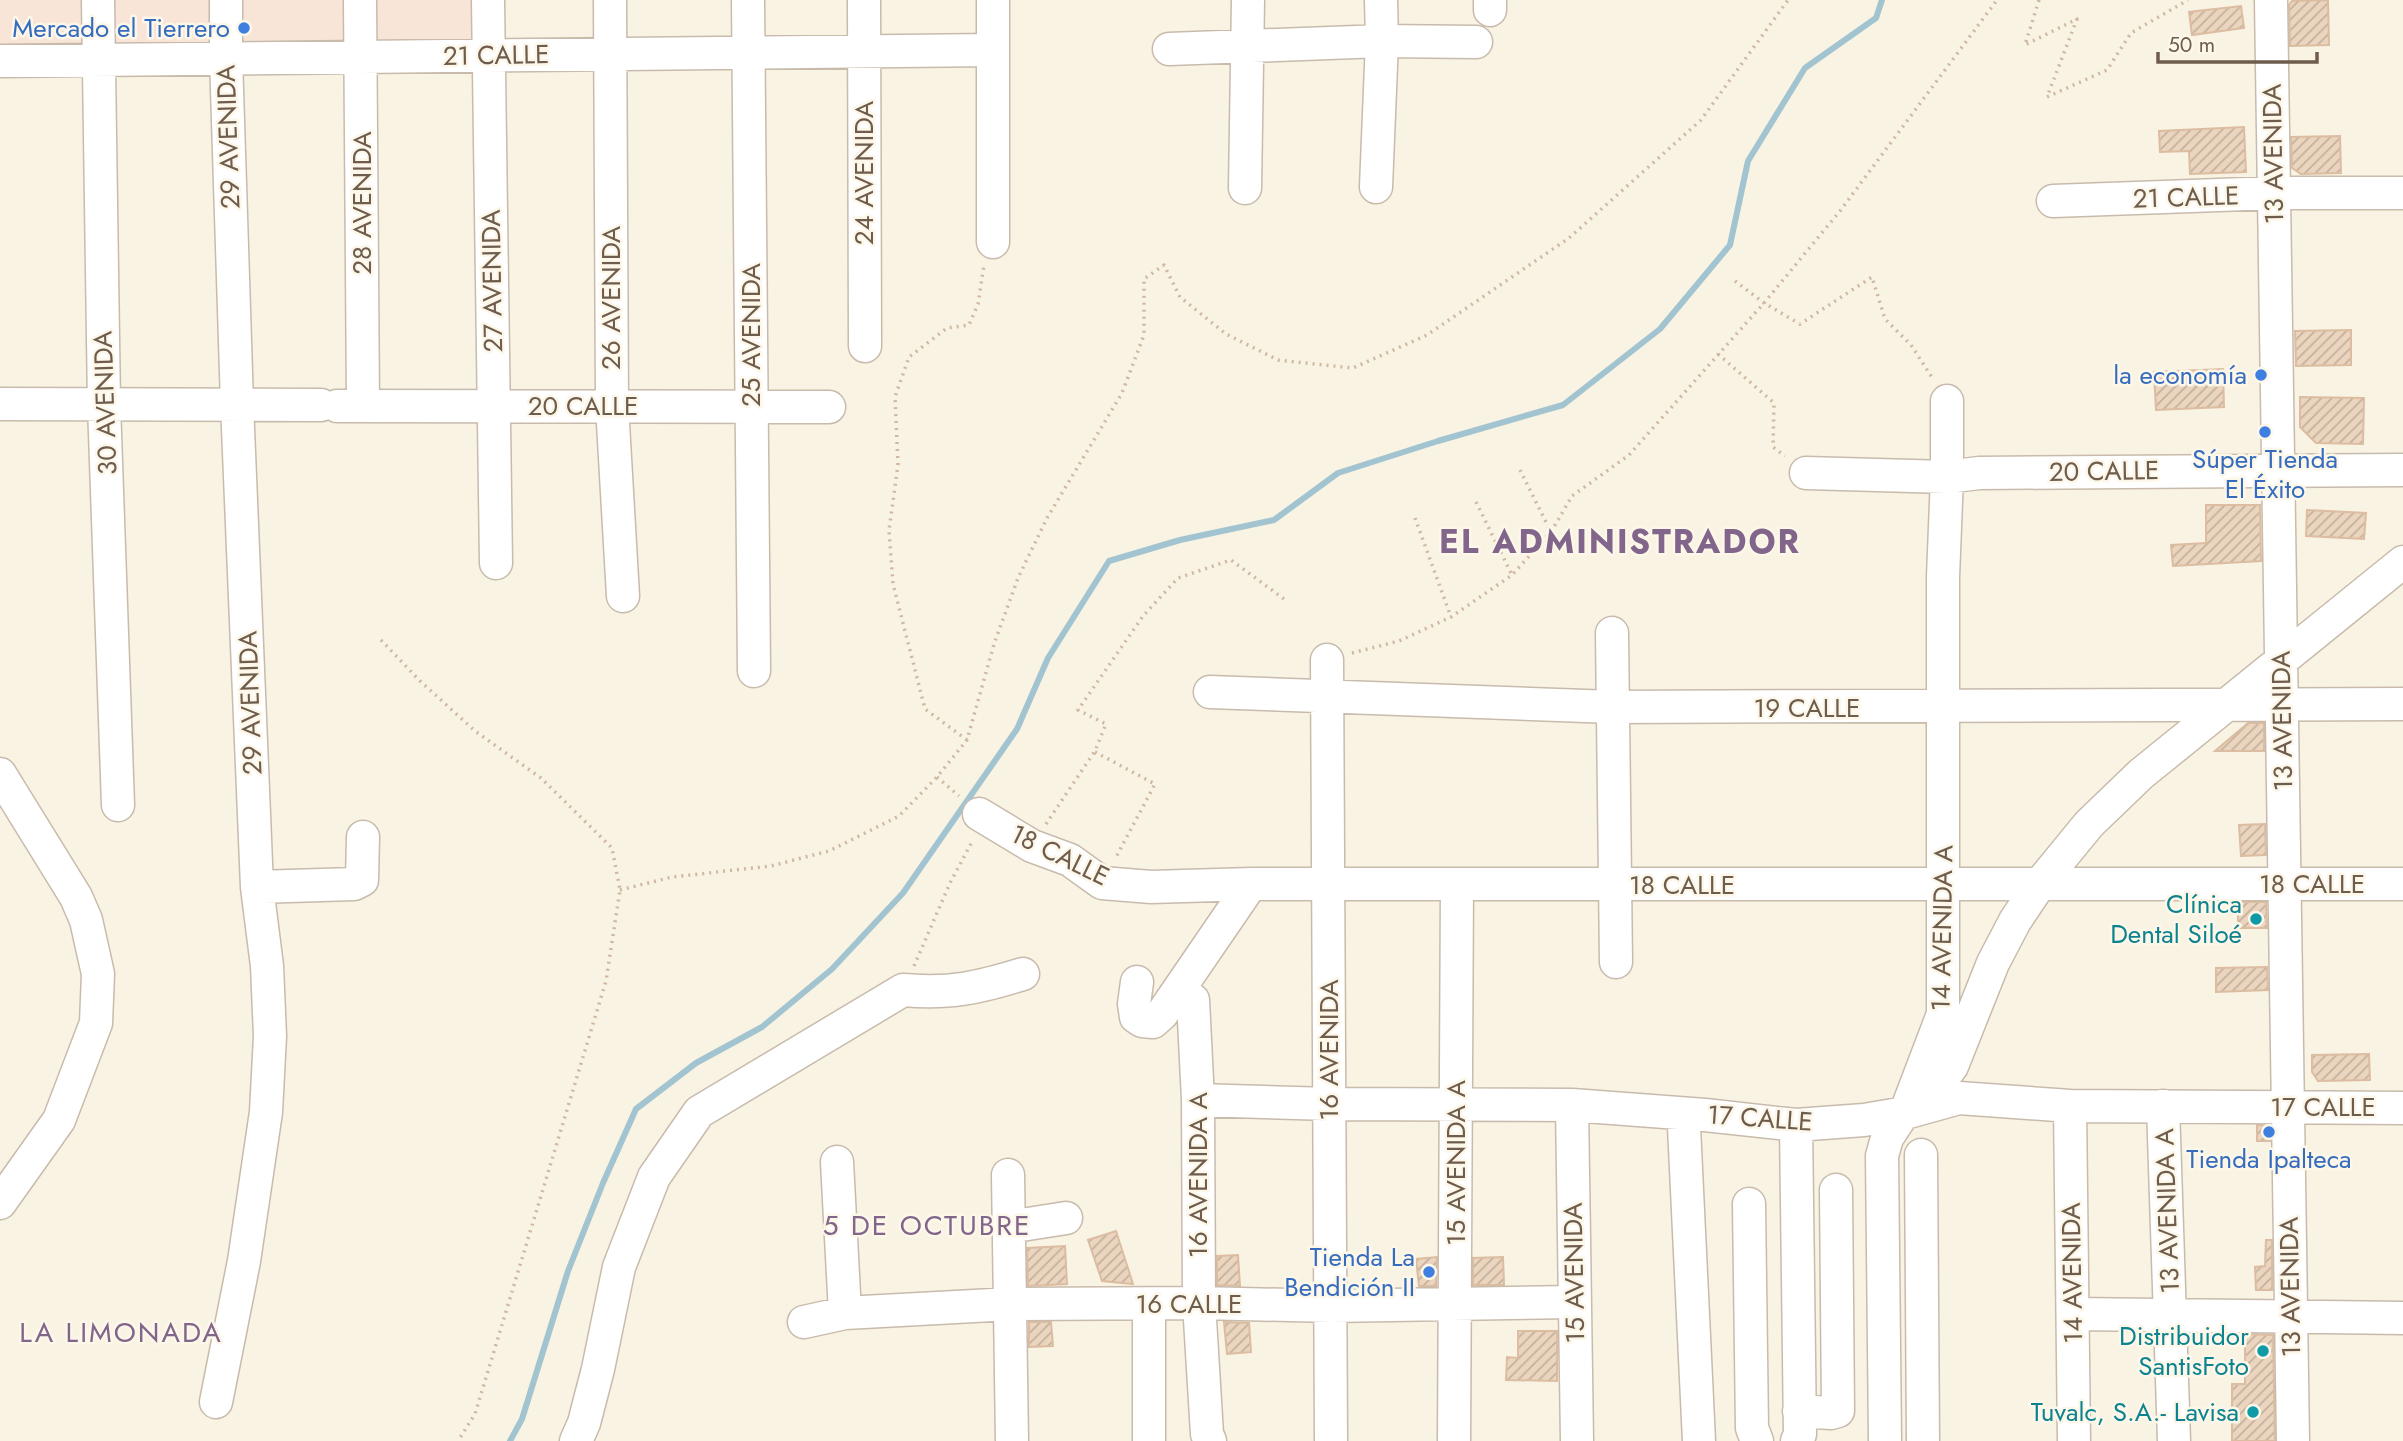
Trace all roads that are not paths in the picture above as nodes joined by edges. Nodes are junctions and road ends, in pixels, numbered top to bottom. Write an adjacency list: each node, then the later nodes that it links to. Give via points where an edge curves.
1 (99, 0): 23 (street, 30 AVENIDA)
2 (226, 0): 22 (street, 29 AVENIDA)
3 (360, 0): 21 (street, 28 AVENIDA)
4 (488, 0): 20 (street, 27 AVENIDA)
5 (610, 0): 19 (street, 26 AVENIDA)
6 (748, 0): 18 (street, 25 AVENIDA)
7 (864, 0): 17 (street, 24 AVENIDA)
8 (993, 0): 16 (street)
9 (1248, 0): 14 (street)
10 (1381, 0): 12 (street)
11 (2270, 0): 27 (street, 13 AVENIDA)
12 (1382, 41): 13 (street); 14 (street); 25 (street)
13 (1476, 42)
14 (1249, 44): 15 (street); 26 (street)
15 (1169, 49)
16 (993, 50): 17 (street, 21 CALLE); 30 (street)
17 (864, 51): 18 (street, 21 CALLE); 31 (street, 24 AVENIDA)
18 (749, 52): 19 (street, 21 CALLE); 39 (street, 25 AVENIDA)
19 (610, 54): 20 (street, 21 CALLE); 38 (street, 26 AVENIDA)
20 (489, 55): 21 (street, 21 CALLE); 37 (street, 27 AVENIDA)
21 (361, 57): 22 (street, 21 CALLE); 36 (street, 28 AVENIDA)
22 (226, 58): 23 (street, 21 CALLE); 34 (street, 29 AVENIDA)
23 (98, 60): 24 (street, 21 CALLE); 35 (street, 30 AVENIDA)
24 (0, 61)
25 (1376, 187)
26 (1245, 188)
27 (2274, 193): 28 (street, 21 CALLE); 29 (street, 21 CALLE); 41 (street, 13 AVENIDA)
28 (2403, 193)
29 (2053, 201)
30 (993, 242)
31 (865, 346)
32 (1947, 401): 44 (street, 14 AVENIDA A)
33 (0, 404): 35 (street, 20 CALLE)
34 (237, 404): 35 (street, 20 CALLE); 36 (street, 20 CALLE); 71 (street, 29 AVENIDA)
35 (104, 405): 60 (street, 30 AVENIDA)
36 (341, 406): 37 (street, 20 CALLE)
37 (494, 406): 38 (street, 20 CALLE); 46 (street, 27 AVENIDA)
38 (612, 406): 39 (street, 20 CALLE); 47 (street, 26 AVENIDA)
39 (752, 407): 40 (street, 20 CALLE); 51 (street, 25 AVENIDA)
40 (829, 407)
41 (2278, 469): 42 (street, 20 CALLE); 44 (street, 20 CALLE); 50 (street, 13 AVENIDA)
42 (2403, 470)
43 (1806, 473): 44 (street, 20 CALLE)
44 (1947, 477): 58 (street, 14 AVENIDA A)
45 (2403, 562): 50 (street)
46 (496, 563)
47 (623, 596)
48 (1612, 632): 57 (street)
49 (1327, 660): 53 (street, 16 AVENIDA)
50 (2281, 662): 55 (street, 13 AVENIDA); 56 (street)
51 (754, 671)
52 (1210, 692): 53 (street, 19 CALLE)
53 (1327, 697): 57 (street, 19 CALLE); 64 (street, 16 AVENIDA)
54 (2403, 704): 55 (street, 19 CALLE)
55 (2281, 705): 56 (street, 19 CALLE); 66 (street, 13 AVENIDA)
56 (2227, 706): 58 (street, 19 CALLE); 70 (street, via 2141,774 2089,824)
57 (1612, 708): 58 (street, 19 CALLE); 68 (street)
58 (1944, 708): 69 (street, 14 AVENIDA A)
59 (0, 774): 91 (street, via 76,897 98,974 96,1023 59,1120)
60 (118, 805)
61 (983, 816): 63 (street, 18 CALLE, via 1032,846 1070,860 1102,883 1151,887)
62 (363, 837): 71 (street, via 362,880 354,884)
63 (1251, 884): 64 (street, 18 CALLE); 74 (street, via 1153,1022 1136,1017)
64 (1328, 884): 65 (street, 18 CALLE); 77 (street, 16 AVENIDA)
65 (1457, 884): 68 (street, 18 CALLE); 78 (street, 15 AVENIDA A)
66 (2284, 884): 67 (street, 18 CALLE); 70 (street, 18 CALLE); 82 (street, 13 AVENIDA)
67 (2403, 884)
68 (1615, 885): 69 (street, 18 CALLE); 72 (street)
69 (1944, 885): 70 (street, 18 CALLE); 84 (street, 14 AVENIDA A, via 1943,1014)
70 (2039, 885): 84 (street, via 1993,963 1952,1066 1935,1089)
71 (257, 887): 107 (street, 29 AVENIDA, via 269,1001 266,1112 244,1261)
72 (1616, 962)
73 (1023, 974): 110 (street, via 937,993 903,990 699,1112 654,1177 619,1267 598,1370)
74 (1137, 982)
75 (1193, 1000): 76 (street, 16 AVENIDA A)
76 (1198, 1100): 77 (street, 17 CALLE); 95 (street, 16 AVENIDA A)
77 (1329, 1104): 78 (street, 17 CALLE); 100 (street, 16 AVENIDA)
78 (1456, 1105): 79 (street, 17 CALLE); 99 (street, 15 AVENIDA A)
79 (1572, 1105): 85 (street, 17 CALLE); 96 (street, 15 AVENIDA)
80 (2070, 1106): 81 (street, 17 CALLE); 84 (street, 17 CALLE, via 1959,1098); 102 (street, 14 AVENIDA)
81 (2163, 1106): 82 (street, 17 CALLE); 103 (street, 13 AVENIDA A)
82 (2288, 1107): 83 (street, 17 CALLE); 104 (street, 13 AVENIDA)
83 (2403, 1108)
84 (1906, 1109): 85 (street, 17 CALLE, via 1864,1120); 118 (street, 14 AVENIDA A, via 1887,1138 1882,1156)
85 (1796, 1125): 108 (street)
86 (1684, 1127): 116 (street)
87 (1921, 1155): 119 (street)
88 (837, 1162): 101 (street)
89 (1008, 1175): 94 (street)
90 (1836, 1190): 108 (street, via 1838,1410)
91 (0, 1203)
92 (1749, 1204): 117 (street, via 1752,1428)
93 (1066, 1218): 94 (street)
94 (1009, 1227): 97 (street)
95 (1199, 1303): 98 (street, 16 CALLE); 100 (street, 16 CALLE); 109 (street, 16 AVENIDA A)
96 (1574, 1303): 99 (street, 16 CALLE); 115 (street, 15 AVENIDA)
97 (1011, 1304): 98 (street, 16 CALLE); 101 (street, 16 CALLE); 111 (street)
98 (1149, 1304): 112 (street)
99 (1455, 1304): 100 (street, 16 CALLE); 114 (street, 15 AVENIDA A)
100 (1331, 1306): 113 (street, 16 AVENIDA)
101 (845, 1313): 106 (street, 16 CALLE)
102 (2073, 1314): 103 (street); 120 (street, 14 AVENIDA)
103 (2170, 1315): 104 (street); 121 (street, 13 AVENIDA A)
104 (2291, 1317): 105 (street); 122 (street, 13 AVENIDA)
105 (2403, 1318)
106 (804, 1322)
107 (216, 1402)
108 (1798, 1426)
109 (1208, 1438)
110 (576, 1441)
111 (1012, 1441)
112 (1149, 1441)
113 (1331, 1441)
114 (1454, 1441)
115 (1577, 1441)
116 (1699, 1441)
117 (1757, 1441)
118 (1885, 1441)
119 (1923, 1441)
120 (2074, 1441)
121 (2174, 1441)
122 (2293, 1441)

